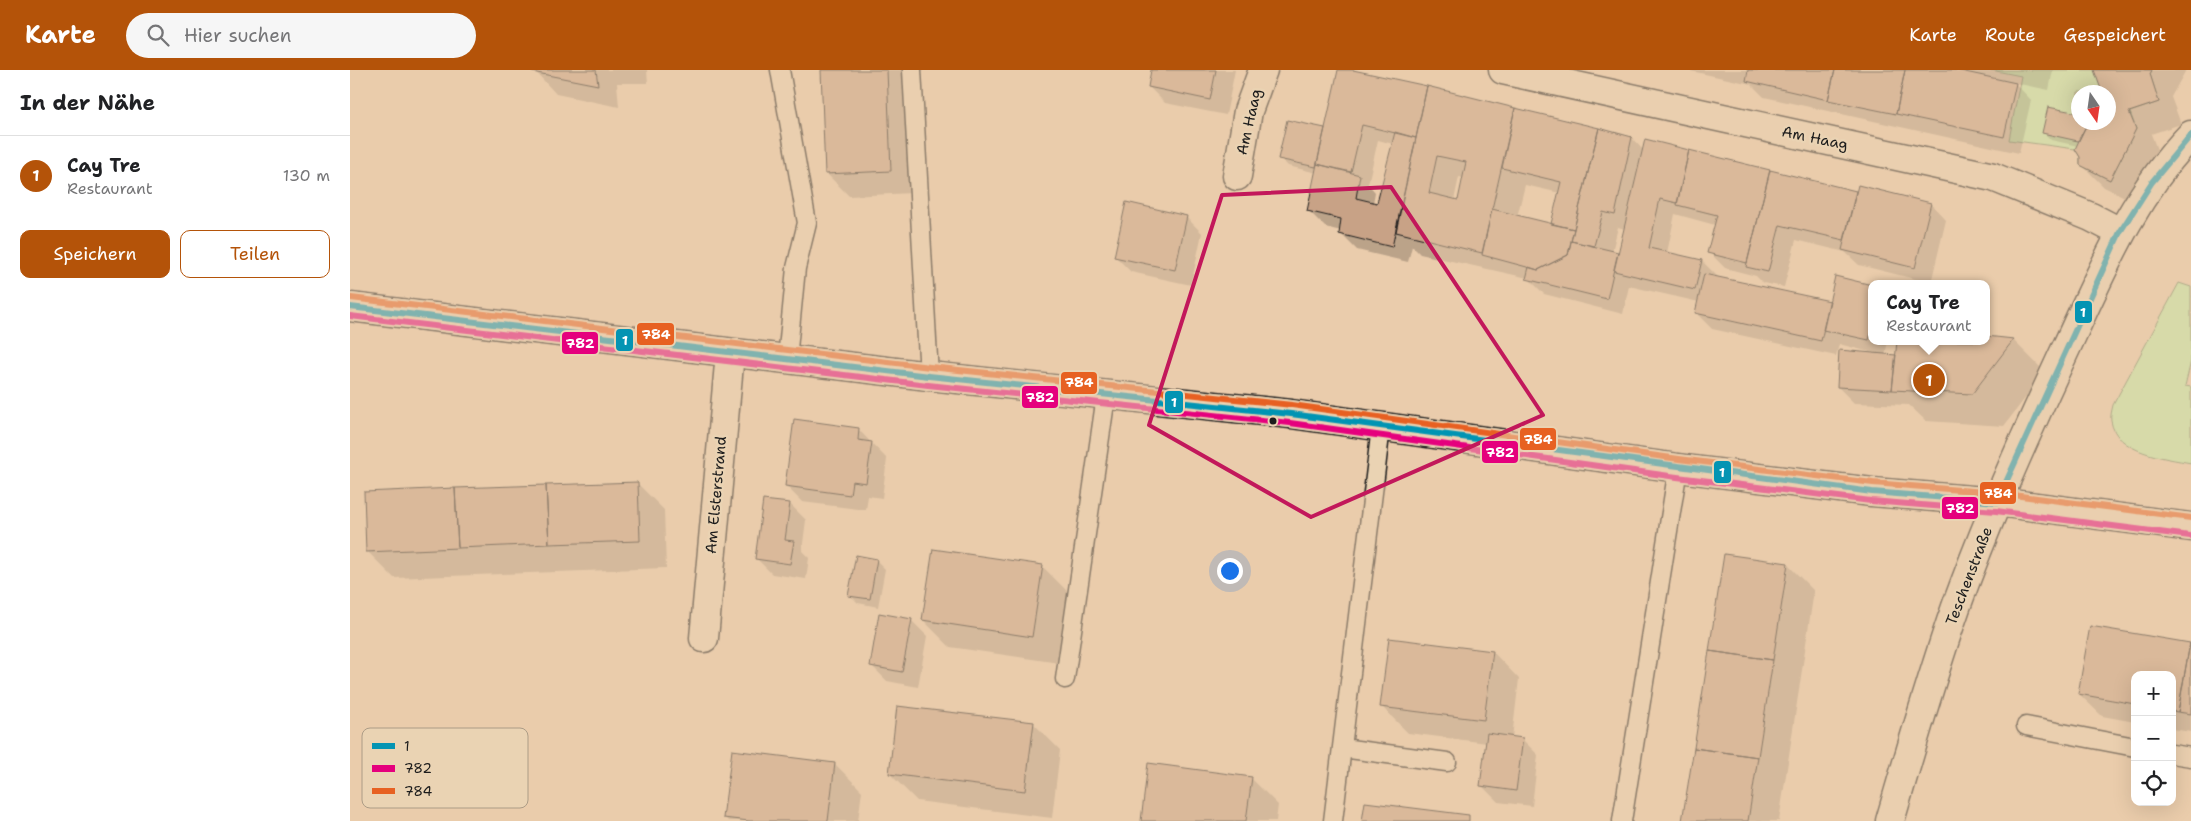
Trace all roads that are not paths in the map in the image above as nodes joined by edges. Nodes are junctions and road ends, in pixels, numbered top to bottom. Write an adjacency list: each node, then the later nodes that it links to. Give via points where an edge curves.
1 (780, 70): 10 (lane, via 807,223 796,268)
2 (912, 70): 11 (lane)
3 (1263, 70): 6 (street, Am Haag, via 1248,111)
4 (1503, 70): 7 (street, Am Haag, via 1994,177)
5 (2191, 134): 7 (street, Teschenstraße, via 2152,182)
6 (1237, 176)
7 (2120, 232): 15 (street, Teschenstraße)
8 (350, 307): 9 (street)
9 (730, 352): 10 (street); 17 (street, Am Elsterstrand)
10 (787, 359): 11 (street)
11 (929, 376): 12 (street)
12 (1106, 396): 13 (street, via 1291,414); 18 (lane)
13 (1381, 427): 14 (street); 21 (lane)
14 (1678, 468): 15 (street, via 1872,492); 26 (lane)
15 (1997, 502): 16 (street); 27 (street, Teschenstraße, via 1956,607)
16 (2191, 527)
17 (704, 638)
18 (1065, 679)
19 (2026, 726): 20 (lane)
20 (2131, 746)
21 (1342, 748): 24 (lane); 25 (lane)
22 (2176, 755): 23 (lane)
23 (2191, 758)
24 (1447, 762)
25 (1333, 821)
26 (1622, 821)
27 (1890, 821)

